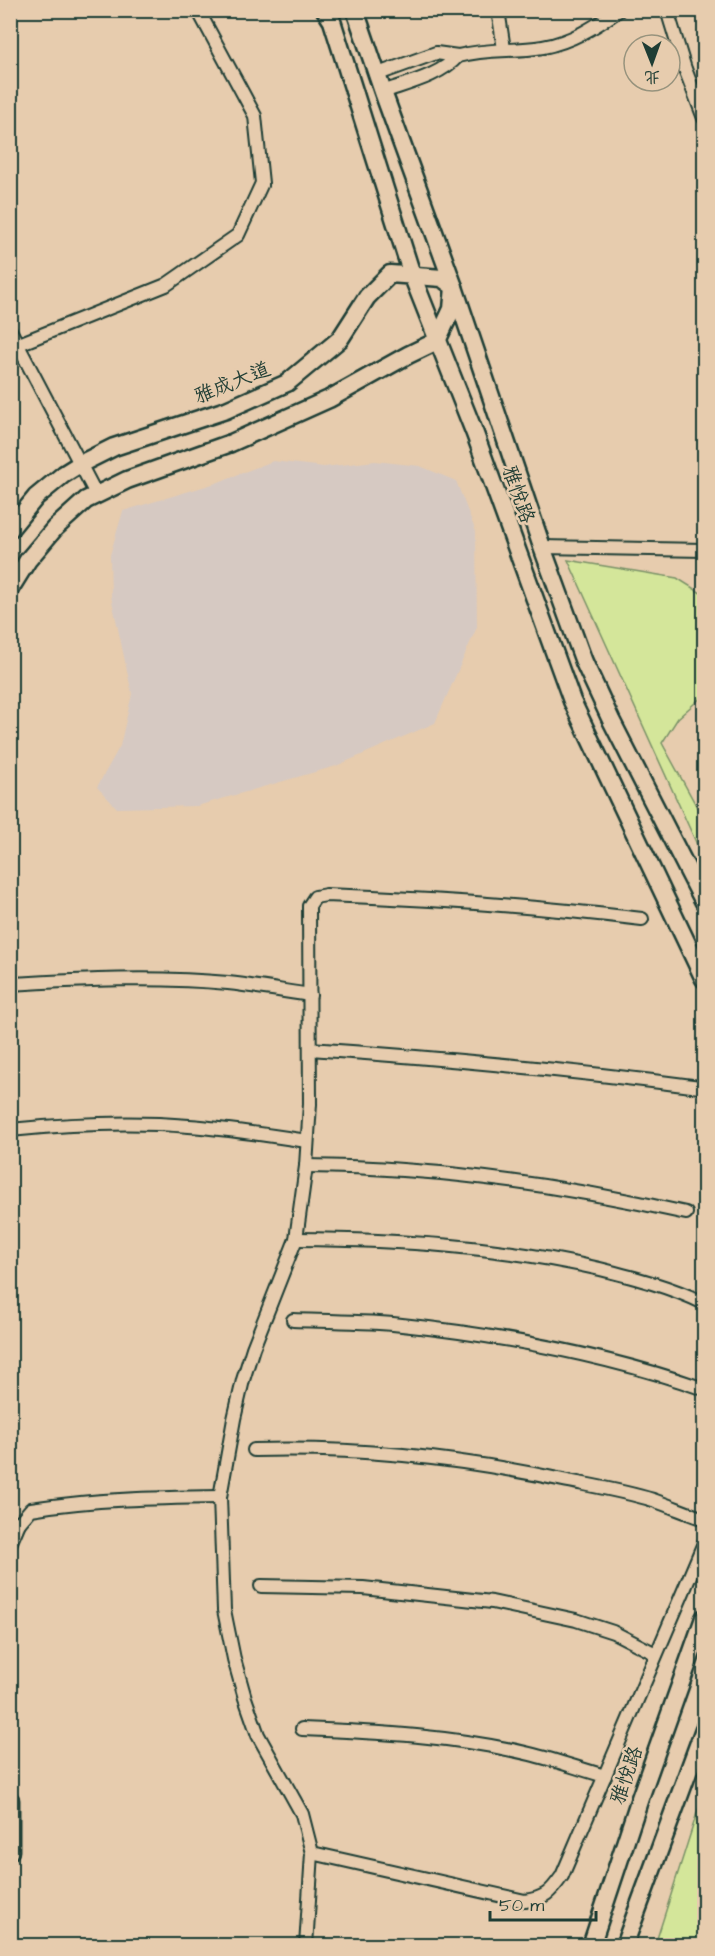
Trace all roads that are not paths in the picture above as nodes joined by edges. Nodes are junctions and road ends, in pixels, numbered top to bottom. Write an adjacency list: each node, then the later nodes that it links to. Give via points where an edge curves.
1 (198, 10): 16 (street, via 255,116 262,183 238,235 166,285)
2 (325, 10): 12 (street, 雅悦路, via 332,21)
3 (355, 10): 9 (street, 雅悦路)
4 (498, 10): 7 (street)
5 (619, 10): 7 (street, via 564,42)
6 (667, 10): 11 (street)
7 (504, 49): 8 (street)
8 (458, 56): 9 (street, via 436,53); 10 (street, via 441,70)
9 (378, 74): 10 (street, 雅悦路)
10 (382, 92): 13 (street, 雅悦路)
11 (705, 118)
12 (412, 275): 13 (street, 雅成大道, via 442,278); 15 (street, 雅悦路); 17 (street, 雅成大道, via 390,274 367,297 340,339 287,383 226,410 114,447)
13 (454, 287): 15 (street, via 452,309); 20 (street, 雅悦路)
14 (10, 330): 16 (street)
15 (438, 341): 18 (street, via 329,399); 25 (street, 雅悦路, via 572,701)
16 (19, 344): 17 (street)
17 (80, 464): 18 (street); 19 (street, 雅成大道, via 36,497)
18 (97, 496): 22 (street, via 55,528 28,560)
19 (10, 529)
20 (542, 547): 21 (street); 23 (street, 雅悦路, via 584,662)
21 (705, 550)
22 (10, 590)
23 (705, 902)
24 (642, 919): 27 (street, via 432,899 315,897 309,906 308,923)
25 (705, 979)
26 (10, 984): 27 (street, via 165,980 228,983)
27 (310, 995): 28 (street)
28 (310, 1049): 29 (street, via 477,1062); 31 (street)
29 (700, 1087)
30 (10, 1130): 31 (street, via 111,1124 187,1125)
31 (307, 1141): 32 (street)
32 (306, 1166): 33 (street, via 454,1174); 34 (street)
33 (686, 1213)
34 (296, 1239): 35 (street, via 410,1242 498,1250 645,1280); 39 (street, via 243,1380)
35 (705, 1303)
36 (293, 1320): 37 (street, via 392,1324 558,1349 619,1362)
37 (705, 1389)
38 (254, 1450): 40 (street, via 308,1449 456,1460 640,1497)
39 (219, 1497): 41 (street, via 80,1501 31,1509); 52 (street, via 224,1610 234,1659 258,1736 302,1814)
40 (705, 1520)
41 (15, 1522): 43 (street)
42 (705, 1543): 46 (street)
43 (10, 1544)
44 (261, 1586): 46 (street, via 363,1588 492,1602 576,1620 613,1632)
45 (705, 1618): 54 (street, 雅悦路)
46 (656, 1654): 49 (street)
47 (302, 1729): 49 (street, via 398,1733 459,1741 530,1754)
48 (705, 1729): 55 (street)
49 (604, 1776): 52 (street, via 562,1876 550,1893 538,1899 501,1897)
50 (10, 1800): 51 (street)
51 (10, 1851)
52 (312, 1853): 53 (street)
53 (306, 1946)
54 (591, 1946)
55 (624, 1946)

